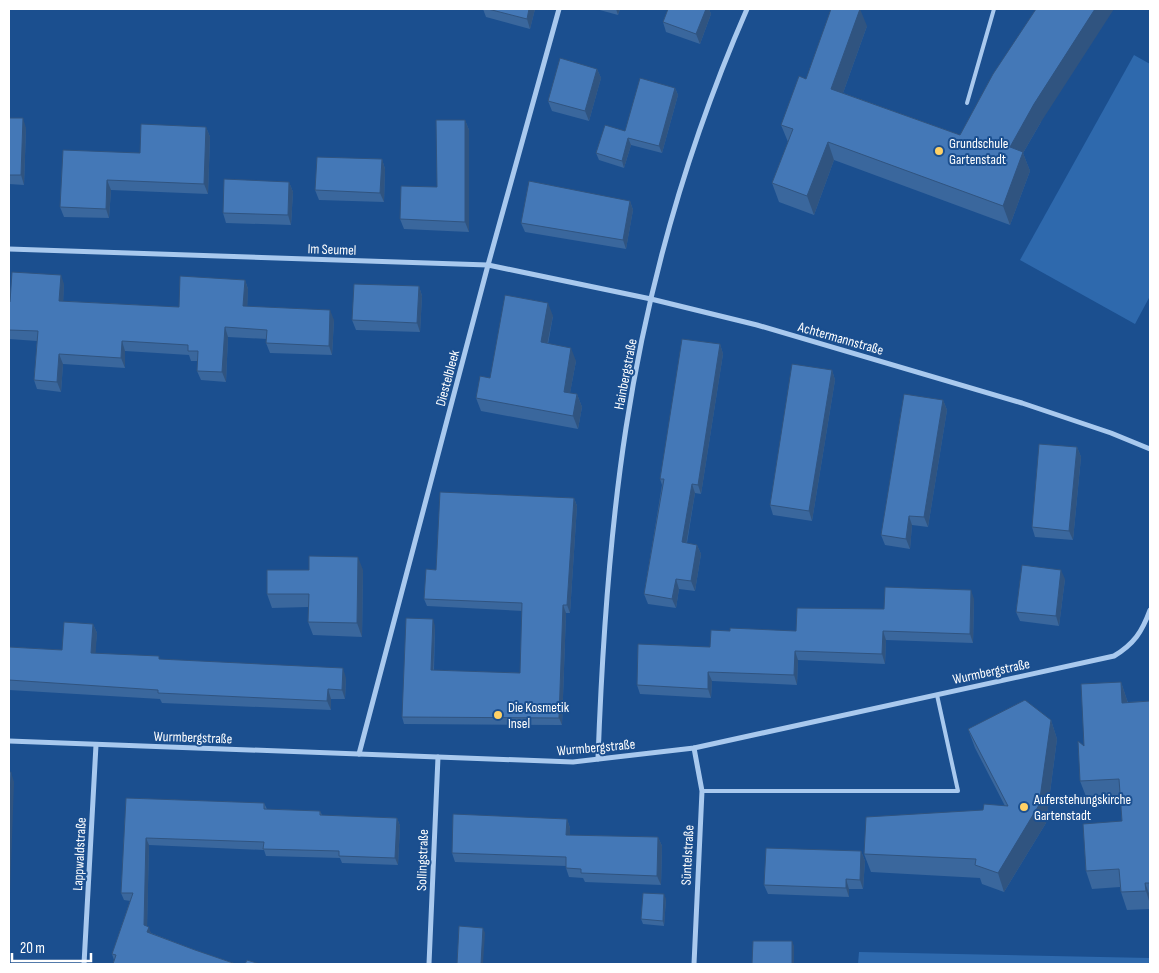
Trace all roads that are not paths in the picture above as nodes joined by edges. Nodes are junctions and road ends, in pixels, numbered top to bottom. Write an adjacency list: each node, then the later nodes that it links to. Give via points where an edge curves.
1 (559, 9): 6 (street, Diestelbleek)
2 (747, 9): 7 (street, Hainbergstraße, via 687,169)
3 (994, 9): 4 (lane)
4 (967, 103)
5 (9, 248): 6 (street, Im Seumel)
6 (488, 265): 7 (street, Im Seumel); 14 (street, Diestelbleek)
7 (651, 299): 8 (street, Achtermannstraße, via 758,325 1022,403); 16 (street, Hainbergstraße, via 626,426 613,524 603,640)
8 (1150, 449)
9 (1150, 610): 10 (street, Wurmbergstraße, via 1137,638 1114,656)
10 (937, 695): 13 (street, Wurmbergstraße); 17 (lane, via 958,791)
11 (9, 741): 12 (street, Wurmbergstraße)
12 (96, 745): 14 (street, Wurmbergstraße); 18 (street, Lappwaldstraße)
13 (694, 748): 16 (street, Wurmbergstraße); 17 (street, Süntelstraße)
14 (359, 754): 15 (street, Wurmbergstraße)
15 (438, 757): 16 (street, Wurmbergstraße, via 573,762); 19 (street, Sollingstraße)
16 (598, 759)
17 (702, 790): 20 (street, Süntelstraße)
18 (84, 964)
19 (429, 964)
20 (694, 964)

